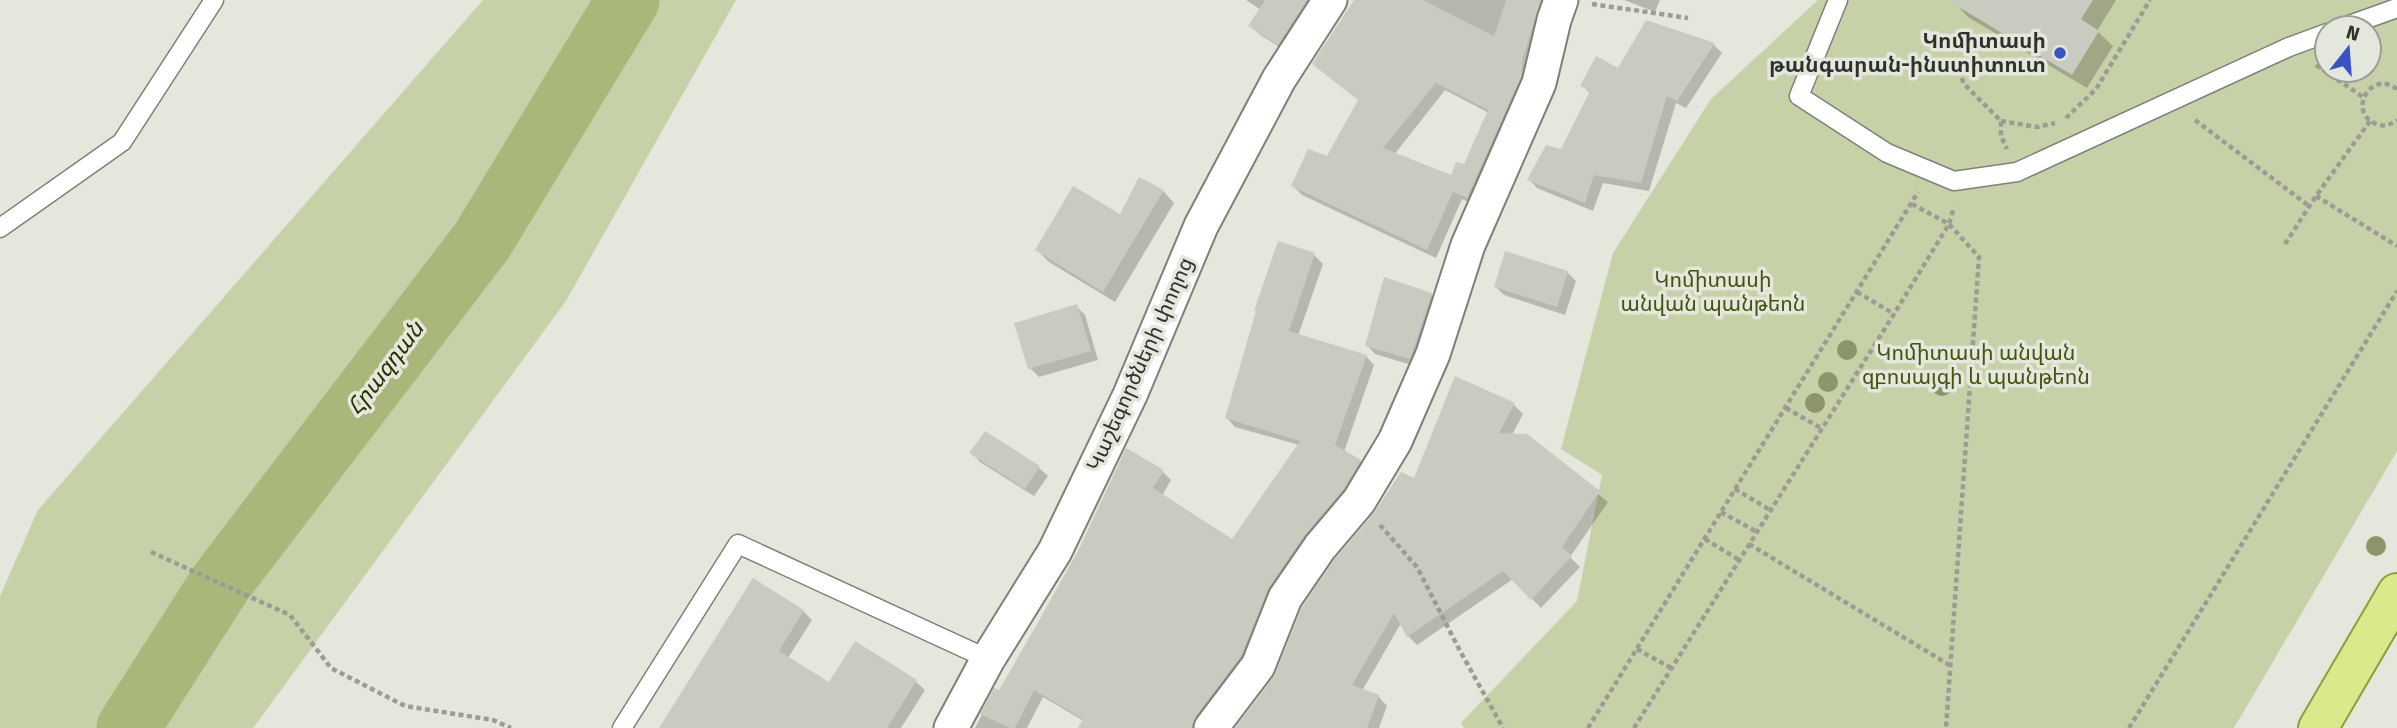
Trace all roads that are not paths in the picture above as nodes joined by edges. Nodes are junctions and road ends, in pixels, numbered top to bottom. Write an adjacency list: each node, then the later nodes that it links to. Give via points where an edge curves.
1 (214, 0): 8 (lane, via 122,142)
2 (1330, 0): 10 (street, Կաշեգործների փողոց, via 1279,79 1201,226 1130,395 1055,551)
3 (1838, 0): 7 (lane, via 1799,96 1887,153 1954,181 2017,172)
4 (1571, 1): 13 (street, via 1554,20 1539,83 1468,245 1433,354 1395,441 1359,500 1285,598 1258,666)
5 (2397, 8): 6 (lane)
6 (2380, 14)
7 (2313, 38)
8 (0, 228)
9 (2397, 593): 14 (main road)
10 (988, 659): 11 (lane, via 738,544); 12 (street, Կաշեգործների փողոց)
11 (622, 728)
12 (951, 728)
13 (1211, 728)
14 (2318, 728)

